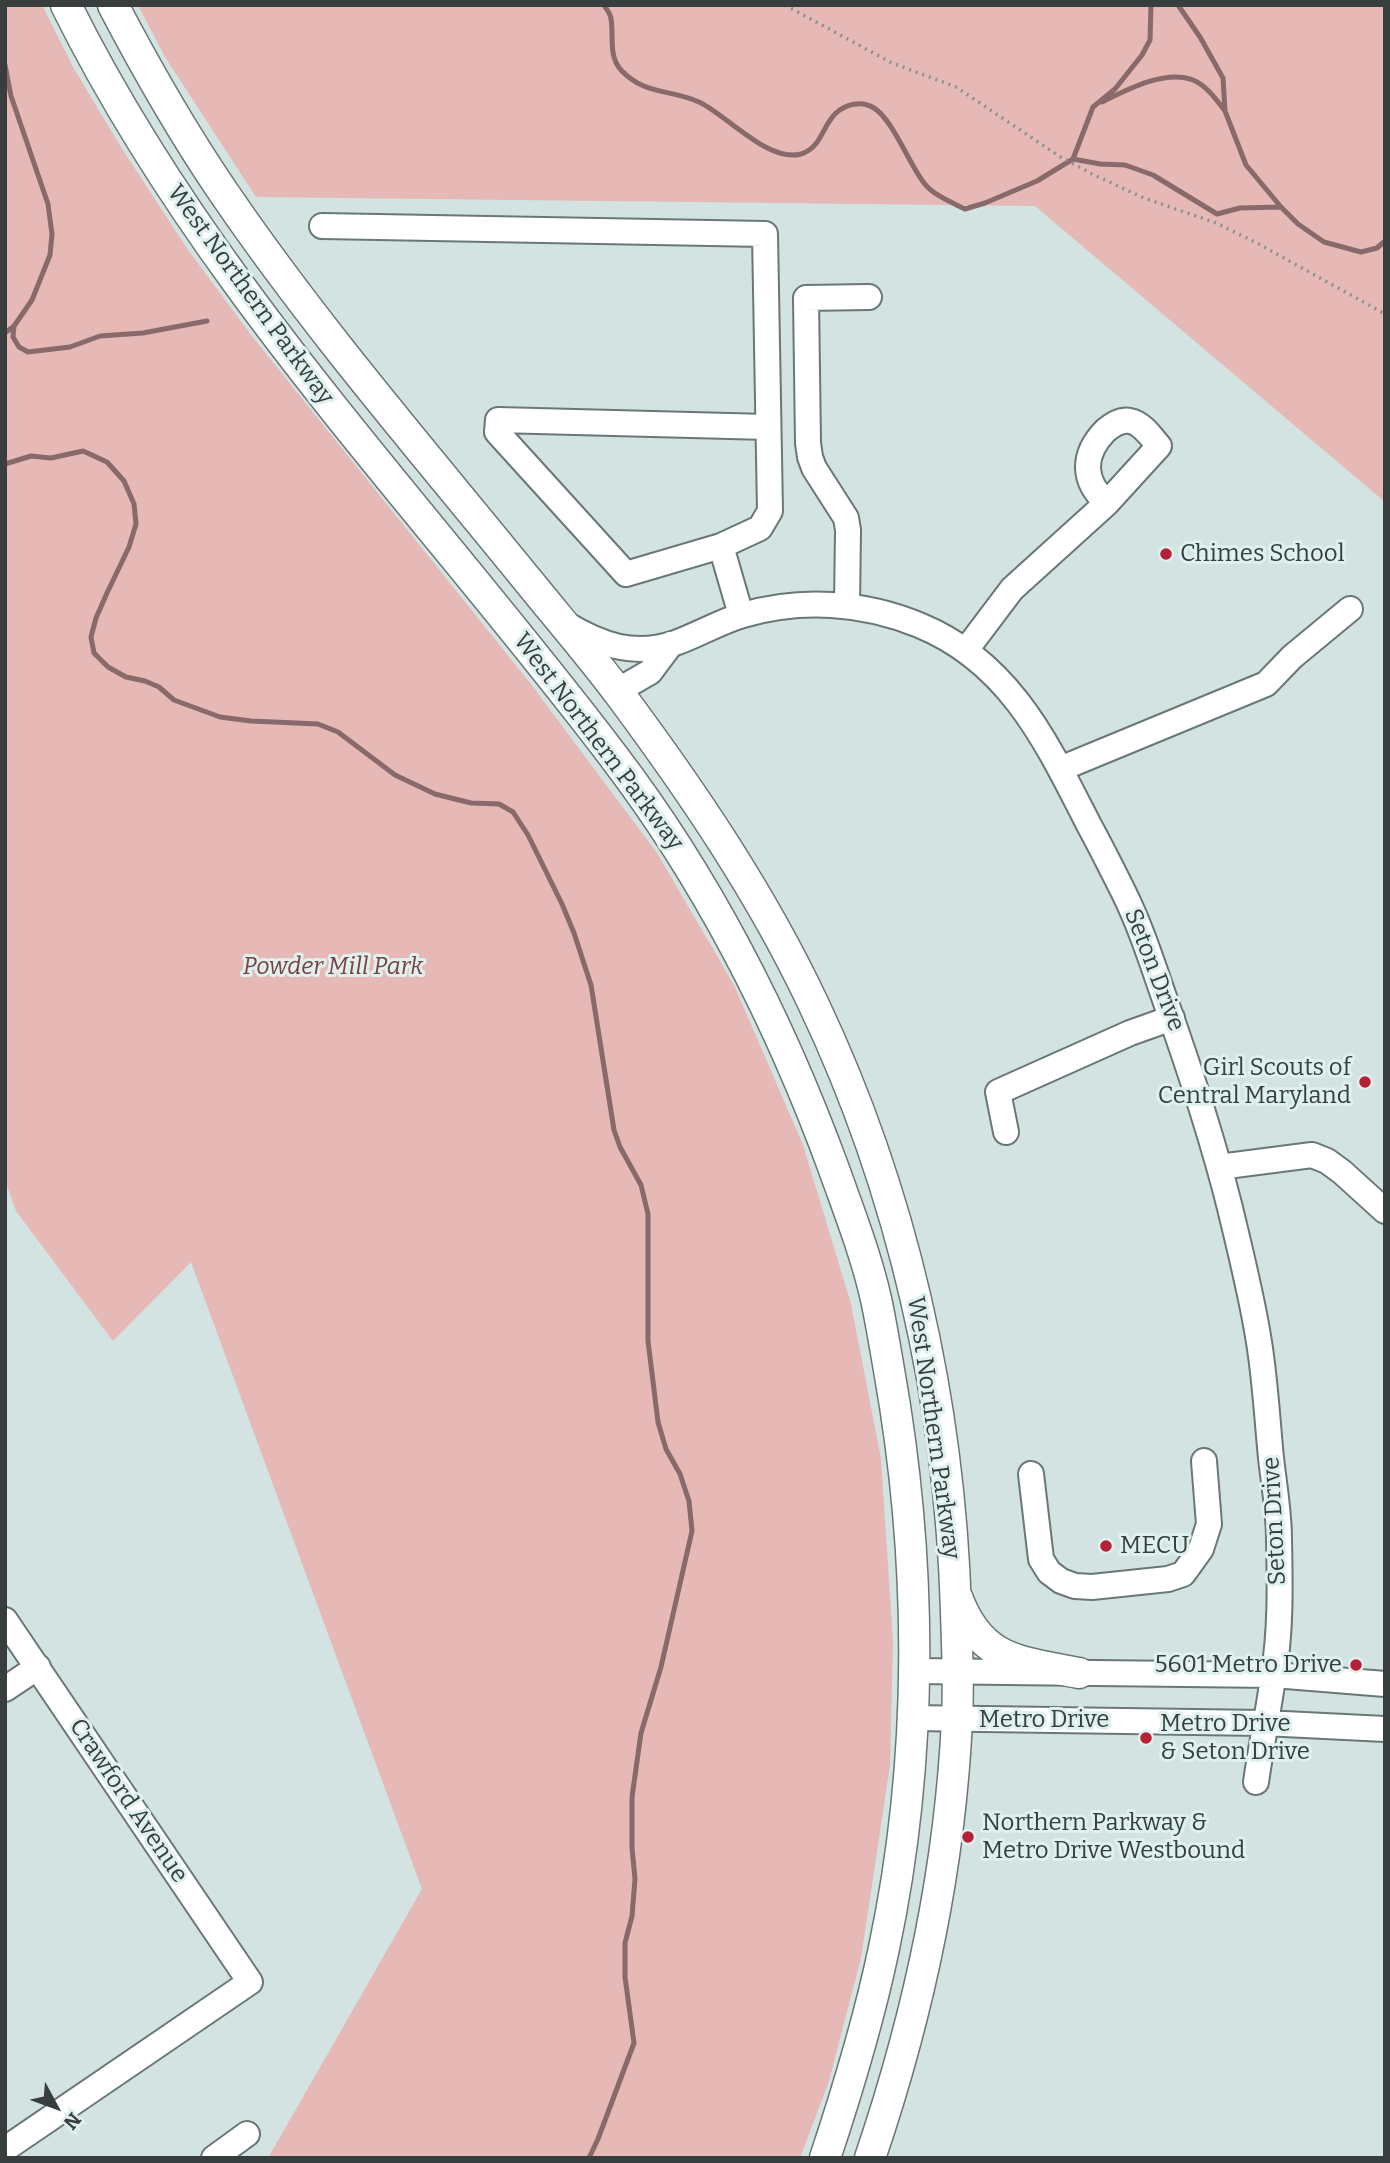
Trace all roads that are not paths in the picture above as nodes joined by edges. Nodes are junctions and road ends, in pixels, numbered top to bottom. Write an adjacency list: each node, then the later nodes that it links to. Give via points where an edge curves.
1 (66, 5): 15 (main road, West Northern Parkway, via 131,124 227,270)
2 (113, 5): 11 (main road, West Northern Parkway, via 192,144 258,241)
3 (322, 226): 5 (street, via 765,234)
4 (869, 297): 8 (street, via 806,298 808,443 814,468 846,518)
5 (768, 427): 7 (street, via 770,512 760,528); 7 (street, via 498,420 497,432 626,574)
6 (1107, 503): 13 (street, via 1012,589)
7 (721, 546): 10 (street)
8 (847, 606): 10 (street, Seton Drive, via 802,604); 13 (street, Seton Drive, via 897,617)
9 (1350, 609): 16 (street, via 1266,684)
10 (741, 615): 12 (street, Seton Drive)
11 (560, 620): 12 (street, Seton Drive, via 589,637 625,649); 14 (main road, West Northern Parkway)
12 (671, 644): 14 (street, via 650,673)
13 (966, 650): 16 (street, Seton Drive, via 1023,706)
14 (617, 691): 15 (main road); 23 (main road, West Northern Parkway, via 738,863 813,1003 870,1143 926,1347 949,1505)
15 (571, 701): 26 (main road, West Northern Parkway, via 656,814 717,914 793,1066 855,1222 876,1298 899,1425 913,1578)
16 (1060, 769): 17 (street, Seton Drive, via 1125,894)
17 (1172, 1018): 18 (street, via 998,1092); 19 (street, Seton Drive)
18 (1006, 1132)
19 (1219, 1167): 20 (street, via 1312,1155 1342,1172); 29 (street, Seton Drive, via 1244,1263 1266,1397 1279,1535)
20 (1385, 1210)
21 (1204, 1461): 22 (street, via 1209,1524 1201,1549 1183,1574 1092,1587 1061,1581 1041,1559)
22 (1031, 1474)
23 (955, 1592): 27 (main road, West Northern Parkway); 28 (main road, via 977,1632 1002,1655)
24 (5, 1620): 25 (street, Crawford Avenue)
25 (38, 1667): 31 (street); 38 (street, Crawford Avenue, via 250,1982)
26 (915, 1671): 27 (street, Metro Drive); 32 (main road, West Northern Parkway)
27 (958, 1672): 28 (street, Metro Drive); 33 (main road, West Northern Parkway)
28 (1079, 1673): 29 (street, Metro Drive)
29 (1274, 1675): 30 (street, Metro Drive); 34 (street, Seton Drive)
30 (1385, 1684)
31 (5, 1689)
32 (913, 1718): 33 (street, Metro Drive); 40 (main road, West Northern Parkway, via 907,1804 886,1942 856,2065)
33 (957, 1720): 34 (street, Metro Drive); 41 (main road, West Northern Parkway, via 949,1810 927,1950)
34 (1264, 1723): 35 (street, Metro Drive); 36 (street, Seton Drive)
35 (1385, 1729)
36 (1256, 1782)
37 (247, 2134): 39 (street)
38 (5, 2149)
39 (214, 2158)
40 (825, 2158)
41 (870, 2158)

